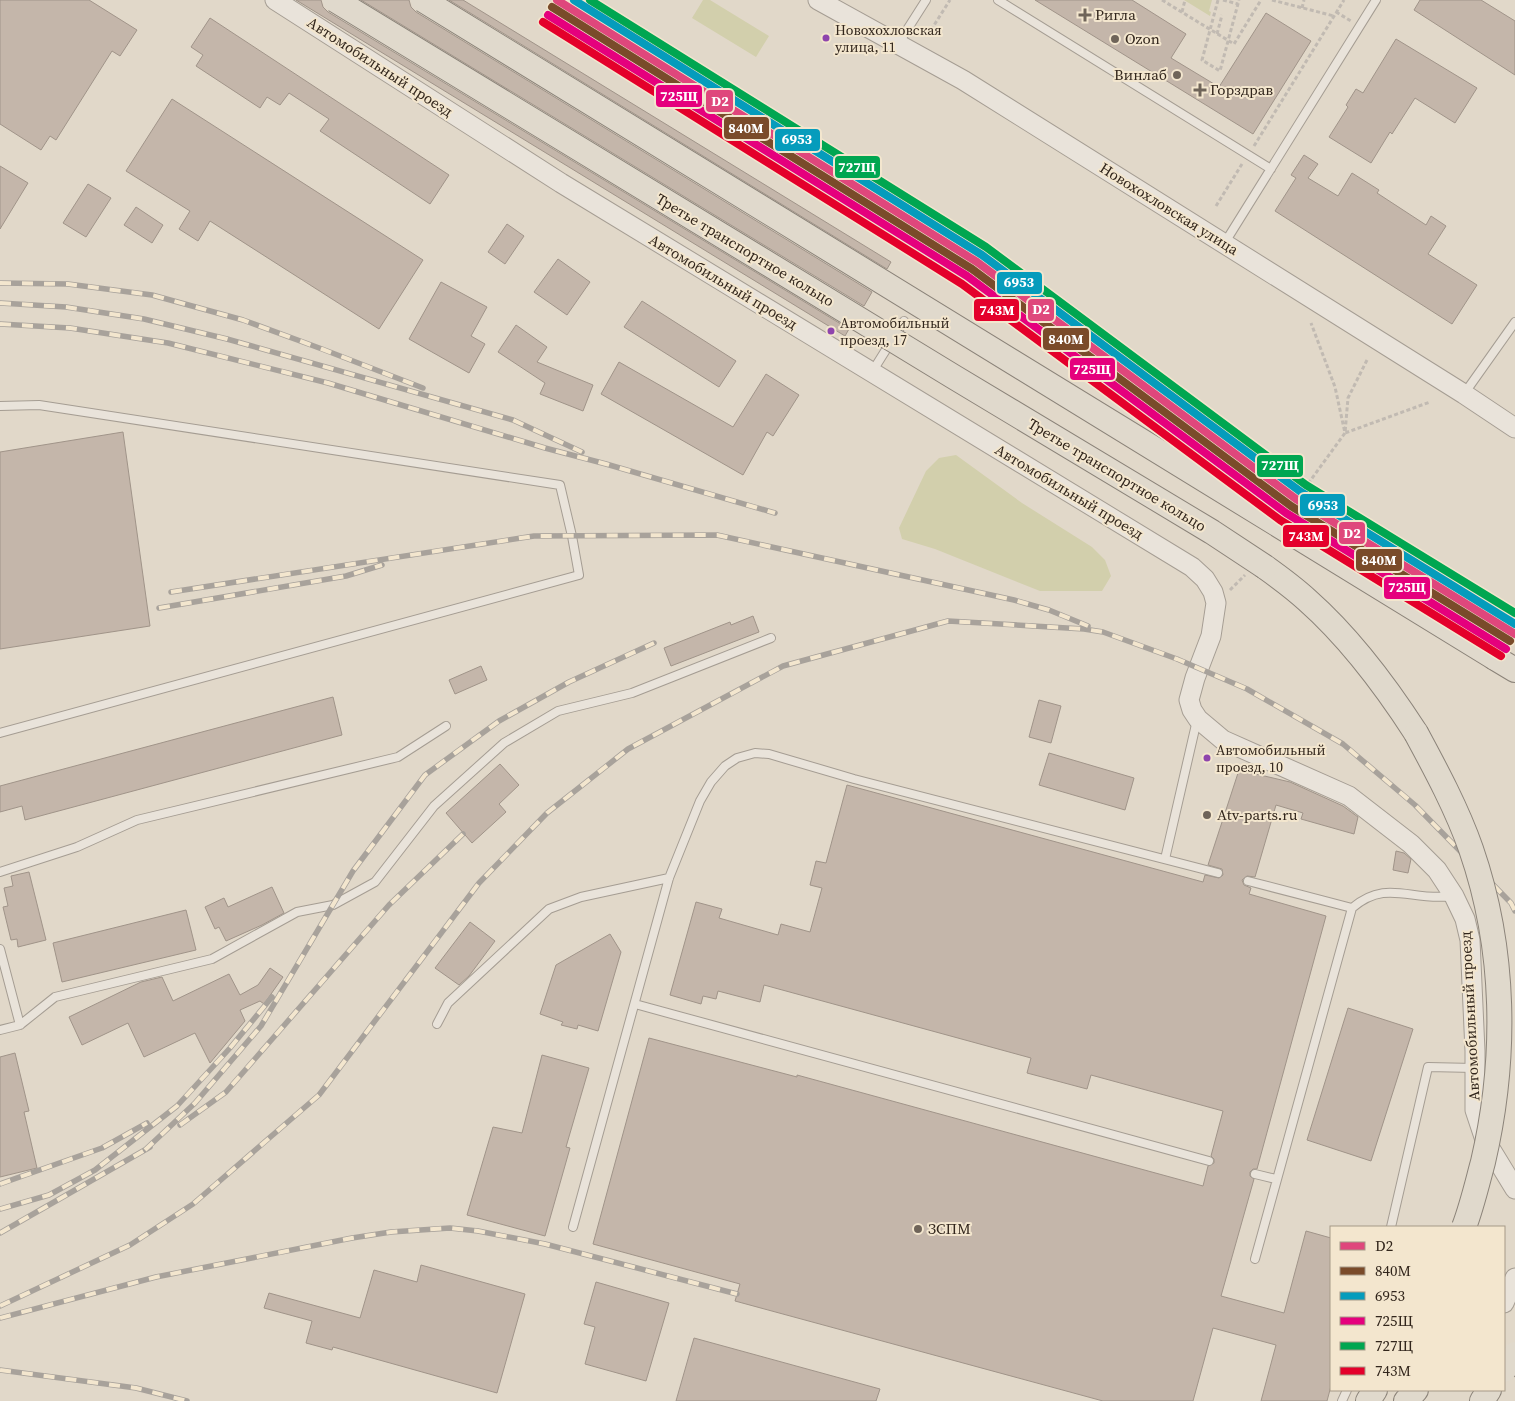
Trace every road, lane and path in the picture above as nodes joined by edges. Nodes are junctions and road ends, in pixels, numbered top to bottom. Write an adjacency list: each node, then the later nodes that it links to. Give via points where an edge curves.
1 (275, 0): 36 (street, Автомобильный проезд, via 561,183)
2 (335, 0): 70 (main road, Третье транспортное кольцо, bridge, via 1212,532 1307,600 1354,648 1396,702 1438,774 1471,848 1490,925 1500,1004 1500,1045 1492,1123)
3 (423, 0): 48 (main road, bridge)
4 (818, 0): 27 (street, Новохохловская улица)
5 (926, 0): 27 (lane)
6 (950, 0): 23 (path)
7 (998, 0): 28 (lane)
8 (1164, 0): 20 (path)
9 (1185, 0): 20 (path)
10 (1218, 0): 24 (path)
11 (1223, 0): 17 (path)
12 (1261, 0): 26 (path, via 1234,44)
13 (1272, 0): 19 (path)
14 (1304, 0): 19 (path)
15 (1344, 0): 22 (path)
16 (1376, 0): 29 (lane)
17 (1229, 1): 18 (path)
18 (1238, 2): 26 (path)
19 (1302, 8): 22 (path)
20 (1182, 12): 24 (path)
21 (1222, 15): 25 (path)
22 (1334, 16): 28 (path)
23 (931, 30)
24 (1210, 30): 25 (path); 26 (path, via 1202,60 1220,71)
25 (1217, 34): 26 (path)
26 (1228, 41)
27 (898, 44): 31 (street, Новохохловская улица, via 963,80)
28 (1248, 154): 29 (lane); 30 (path)
29 (1271, 169): 31 (lane)
30 (1216, 206)
31 (1224, 244): 37 (street, Новохохловская улица)
32 (904, 321): 36 (lane)
33 (1515, 322): 37 (lane)
34 (1311, 323): 41 (path, via 1335,386)
35 (1367, 360): 41 (path, via 1348,398)
36 (872, 372): 45 (street, Автомобильный проезд, via 1192,566 1213,592)
37 (1464, 394): 40 (street, Новохохловская улица)
38 (1430, 402): 41 (path)
39 (0, 406): 51 (lane, via 39,405 560,485 580,575)
40 (1515, 428)
41 (1345, 432): 42 (path)
42 (1285, 515)
43 (1410, 556): 46 (path)
44 (1248, 570): 45 (path)
45 (1216, 602): 49 (street, via 1211,636 1189,700)
46 (1515, 620)
47 (771, 638): 62 (lane, via 632,693 558,711 504,743 434,806 374,882 333,905 297,912 212,959 55,997)
48 (1515, 670)
49 (1198, 719): 52 (lane); 57 (street, Автомобильный проезд, via 1223,740 1349,796 1411,844 1437,870)
50 (446, 726): 53 (lane, via 398,757 137,820 77,847)
51 (0, 733)
52 (1165, 859): 54 (lane); 55 (lane, via 854,780 770,754 755,753 737,758 711,782)
53 (0, 872)
54 (1218, 873)
55 (669, 878): 60 (lane); 61 (lane, via 581,897 549,909 448,1002)
56 (1248, 881): 58 (lane)
57 (1454, 896): 58 (lane, via 1432,898 1391,891 1377,893); 64 (street, Автомобильный проезд, via 1470,940)
58 (1352, 908): 67 (lane)
59 (0, 949): 62 (lane)
60 (635, 1004): 65 (lane); 71 (lane)
61 (437, 1024)
62 (20, 1025): 63 (lane)
63 (0, 1030)
64 (1474, 1068): 68 (street, Автомобильный проезд, via 1475,1110 1479,1126); 69 (lane, via 1428,1067)
65 (1209, 1161)
66 (1255, 1174): 67 (lane)
67 (1276, 1179): 72 (lane)
68 (1515, 1190)
69 (1391, 1226)
70 (1464, 1226)
71 (573, 1227)
72 (1255, 1259)
73 (1515, 1278): 74 (street)
74 (1505, 1301)
75 (1515, 1354): 77 (main road, bridge)
76 (1505, 1366): 78 (street)
77 (1505, 1369)
78 (1515, 1378)
79 (1415, 1391): 80 (main road)
80 (1406, 1401)

